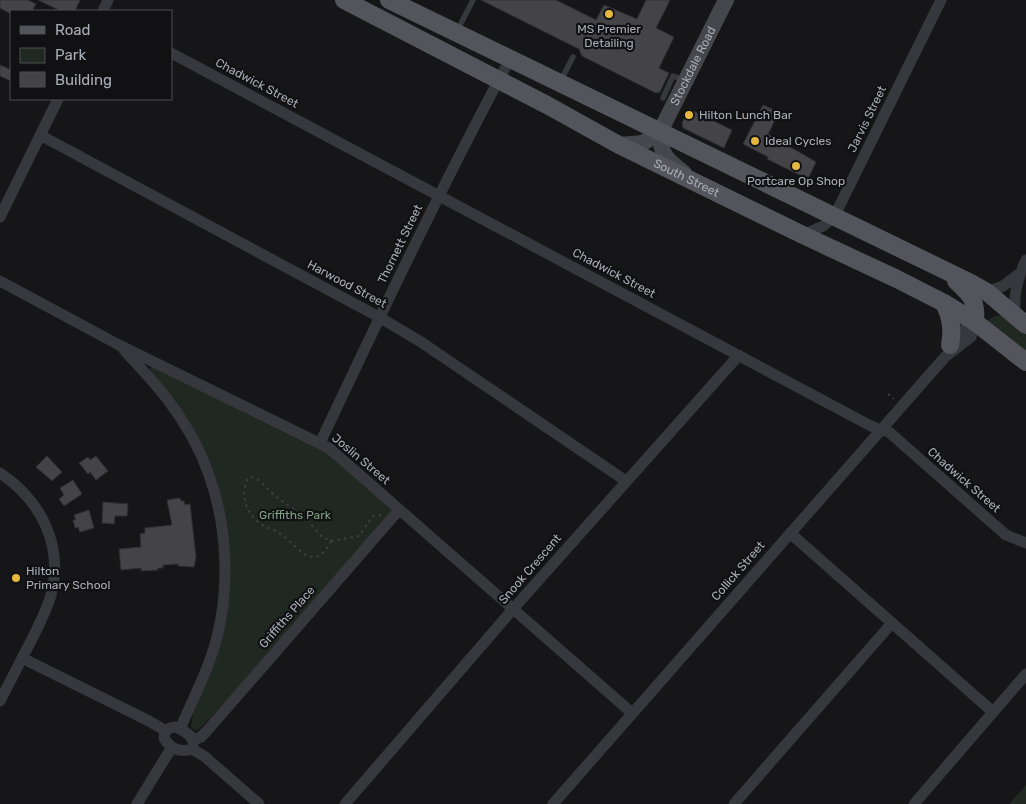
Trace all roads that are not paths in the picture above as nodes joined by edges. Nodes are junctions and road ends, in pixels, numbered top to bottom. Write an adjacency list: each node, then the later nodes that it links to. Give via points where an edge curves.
1 (344, 0): 6 (main road, South Street)
2 (389, 0): 7 (main road)
3 (473, 0): 8 (lane)
4 (726, 0): 14 (street, Stockdale Road)
5 (940, 0): 24 (street, Jarvis Street)
6 (362, 6): 9 (main road, South Street)
7 (436, 24): 8 (main road); 9 (main road)
8 (456, 33): 12 (main road)
9 (426, 44): 13 (main road, South Street)
10 (172, 54): 22 (street, Chadwick Street)
11 (573, 58): 15 (lane)
12 (510, 59): 13 (street, Thornett Street); 15 (main road)
13 (499, 81): 20 (main road, South Street); 22 (street, Thornett Street)
14 (686, 81): 16 (lane, via 673,76); 18 (street, Stockdale Road)
15 (560, 83): 18 (main road)
16 (663, 98)
17 (57, 100): 19 (street)
18 (660, 132): 20 (street, via 643,143); 21 (street, via 661,148 666,158); 24 (main road)
19 (40, 134): 23 (street); 32 (street, Harwood Street)
20 (619, 145): 21 (main road, South Street)
21 (693, 180): 25 (main road, South Street)
22 (439, 197): 32 (street, Thornett Street); 37 (street, Chadwick Street)
23 (0, 217)
24 (834, 217): 25 (street); 27 (main road)
25 (803, 235): 31 (main road, South Street)
26 (1026, 260): 28 (street)
27 (942, 268): 30 (main road); 34 (main road, via 974,301)
28 (1019, 274): 30 (street, via 1003,286); 33 (street, via 1014,302)
29 (0, 282): 35 (street, Joslin Street)
30 (987, 292): 33 (main road)
31 (944, 303): 34 (main road, South Street); 36 (main road, via 951,320 952,336)
32 (379, 317): 40 (street, Thornett Street); 42 (street, Harwood Street)
33 (1016, 317): 34 (main road, via 990,313)
34 (975, 322): 36 (street, Collick Street, via 966,327); 38 (main road, South Street)
35 (119, 346): 40 (street, Joslin Street); 53 (street, via 167,399 192,440 210,476 224,540 220,623 213,651)
36 (948, 351): 39 (street, Collick Street)
37 (739, 354): 39 (street, Chadwick Street); 42 (street, Snook Crescent)
38 (1026, 362)
39 (880, 430): 44 (street, Collick Street); 45 (street, Chadwick Street, via 889,432 1006,535)
40 (320, 443): 43 (street, Joslin Street)
41 (0, 473): 48 (street, via 16,484 34,504 49,533 54,554 51,595)
42 (626, 481): 46 (street, Snook Crescent)
43 (399, 510): 46 (street, Joslin Street); 55 (street, Griffiths Place)
44 (790, 533): 47 (street); 51 (street, Collick Street)
45 (1026, 543)
46 (513, 610): 51 (street, Joslin Street); 60 (street, Snook Crescent)
47 (892, 623): 52 (street); 61 (street)
48 (22, 658): 50 (street); 54 (street)
49 (1026, 674): 52 (street)
50 (0, 702)
51 (632, 712): 57 (street, Collick Street)
52 (993, 712): 62 (street)
53 (180, 729): 54 (street, via 173,727); 55 (street, via 190,735)
54 (166, 731): 56 (street, via 164,738)
55 (193, 745): 56 (street, via 183,751); 59 (street)
56 (172, 747): 58 (street)
57 (555, 803)
58 (137, 804)
59 (259, 804)
60 (345, 804)
61 (734, 804)
62 (914, 804)

